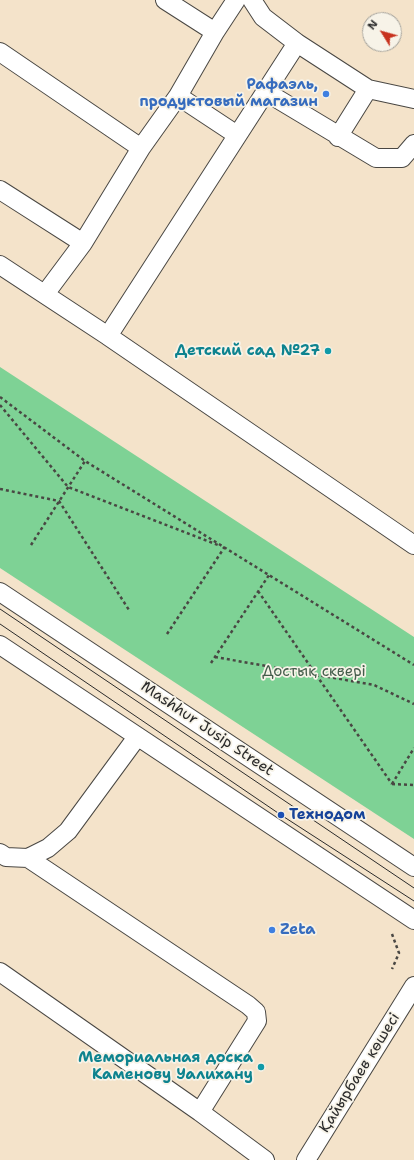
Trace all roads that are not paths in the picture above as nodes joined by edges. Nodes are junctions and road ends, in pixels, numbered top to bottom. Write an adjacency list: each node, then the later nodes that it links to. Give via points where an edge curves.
1 (165, 0): 4 (street)
2 (236, 0): 4 (street)
3 (252, 0): 5 (street, via 263,17)
4 (215, 32): 9 (street)
5 (297, 43): 7 (street); 8 (street)
6 (0, 52): 14 (street)
7 (368, 90): 10 (street); 12 (street)
8 (266, 92): 11 (street); 12 (street)
9 (178, 96): 11 (street); 14 (street)
10 (414, 98)
11 (237, 135): 19 (street)
12 (338, 137): 13 (street, via 376,158 402,158)
13 (414, 144)
14 (141, 148): 16 (street)
15 (0, 190): 16 (street)
16 (83, 243): 18 (street)
17 (0, 265): 18 (street)
18 (45, 294): 19 (street)
19 (108, 336): 20 (street)
20 (414, 545)
21 (0, 592): 26 (street, Mashhur Jusip Street)
22 (0, 645): 23 (street)
23 (137, 737): 24 (street, via 68,831 48,848); 27 (street)
24 (28, 858): 25 (street); 30 (street, via 256,1012 257,1021)
25 (2, 859)
26 (414, 867)
27 (414, 920)
28 (0, 972): 30 (street)
29 (414, 986): 32 (street, Қайырбаев көшесі)
30 (200, 1112): 31 (street)
31 (265, 1160)
32 (306, 1160)

